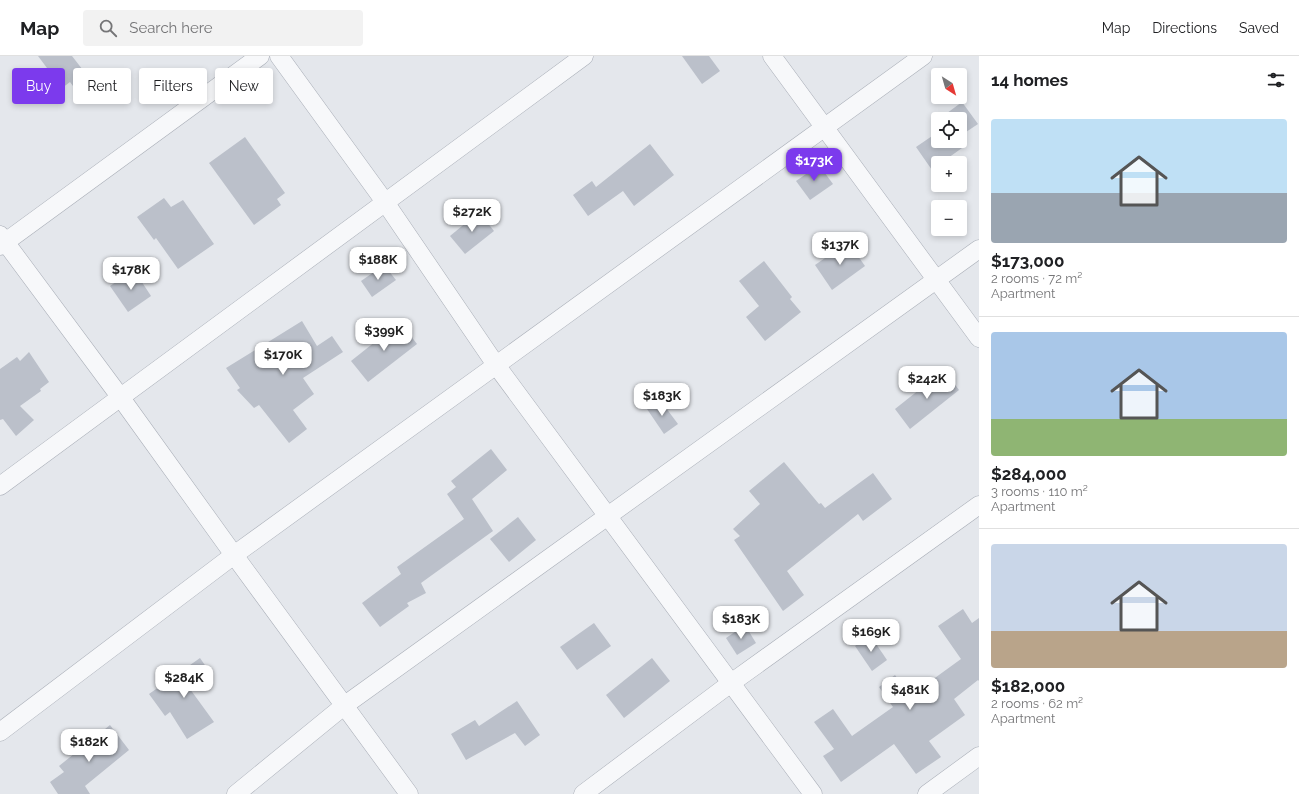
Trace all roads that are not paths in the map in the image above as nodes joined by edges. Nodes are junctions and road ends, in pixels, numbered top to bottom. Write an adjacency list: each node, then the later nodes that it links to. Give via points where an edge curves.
1 (260, 56): 8 (street)
2 (279, 56): 7 (street)
3 (584, 56): 7 (street)
4 (772, 56): 6 (street)
5 (923, 56): 6 (street)
6 (824, 128): 10 (street); 12 (street)
7 (385, 202): 12 (street); 13 (street)
8 (2, 241): 13 (street)
9 (979, 249): 10 (street)
10 (936, 280): 11 (street); 16 (street)
11 (979, 338)
12 (496, 365): 16 (street); 17 (street)
13 (121, 398): 14 (street); 17 (street)
14 (0, 486)
15 (979, 505): 18 (street)
16 (608, 516): 18 (street); 19 (street)
17 (234, 554): 19 (street); 20 (street)
18 (731, 683): 24 (street); 25 (street)
19 (345, 705): 22 (street); 23 (street)
20 (0, 732)
21 (979, 756): 26 (street)
22 (236, 794)
23 (409, 794)
24 (583, 794)
25 (813, 794)
26 (927, 794)

